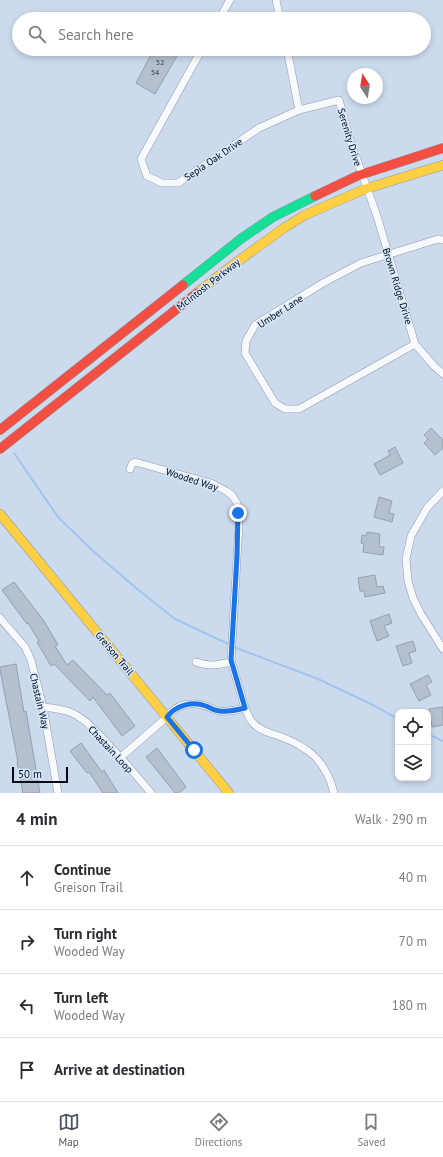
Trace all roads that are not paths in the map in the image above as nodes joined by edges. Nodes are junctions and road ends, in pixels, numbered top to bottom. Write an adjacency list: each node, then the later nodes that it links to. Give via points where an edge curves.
1 (230, 0): 3 (street)
2 (276, 0): 4 (street)
3 (223, 12)
4 (279, 12)
5 (198, 56): 8 (street, Sepia Oak Drive, via 141,159 147,176 162,182 178,183 259,128)
6 (287, 56): 8 (street)
7 (339, 100): 8 (street, Sepia Oak Drive); 11 (street, Serenity Drive)
8 (299, 110)
9 (443, 148): 11 (street, McIntosh Parkway)
10 (443, 165): 12 (street, McIntosh Parkway)
11 (362, 174): 12 (street, Serenity Drive); 17 (street, McIntosh Parkway, via 273,217 242,238)
12 (367, 189): 14 (street, Brown Ridge Drive); 18 (street, McIntosh Parkway, via 305,215 223,271)
13 (443, 240): 14 (street, Umber Lane, via 438,239)
14 (388, 254): 15 (street, Brown Ridge Drive); 15 (street, Umber Lane, via 361,263 323,283 255,325 246,341 245,353 275,403 285,410 299,409)
15 (415, 344): 16 (street, Brown Ridge Drive)
16 (443, 374)
17 (0, 430)
18 (0, 449)
19 (130, 469): 25 (street, Wooded Way, via 136,462 211,483 232,495 237,503 239,525)
20 (443, 491): 23 (street, via 427,508 411,536 406,559 413,598 420,614)
21 (0, 514): 28 (street, Greison Trail)
22 (0, 618): 26 (street, Chastain Way, via 25,647)
23 (443, 649)
24 (196, 662): 25 (street, via 212,666)
25 (231, 662): 27 (street, Wooded Way)
26 (42, 707): 29 (street, Chastain Loop, via 57,708 83,719); 30 (street, Chastain Way)
27 (245, 708): 28 (street, via 219,712 191,703 174,710); 33 (street, Wooded Way, via 251,721 261,729 293,741 309,751 323,765)
28 (167, 717): 29 (street); 32 (street, Greison Trail)
29 (121, 757): 31 (street, Chastain Loop)
30 (58, 793)
31 (151, 793)
32 (228, 793)
33 (334, 793)

